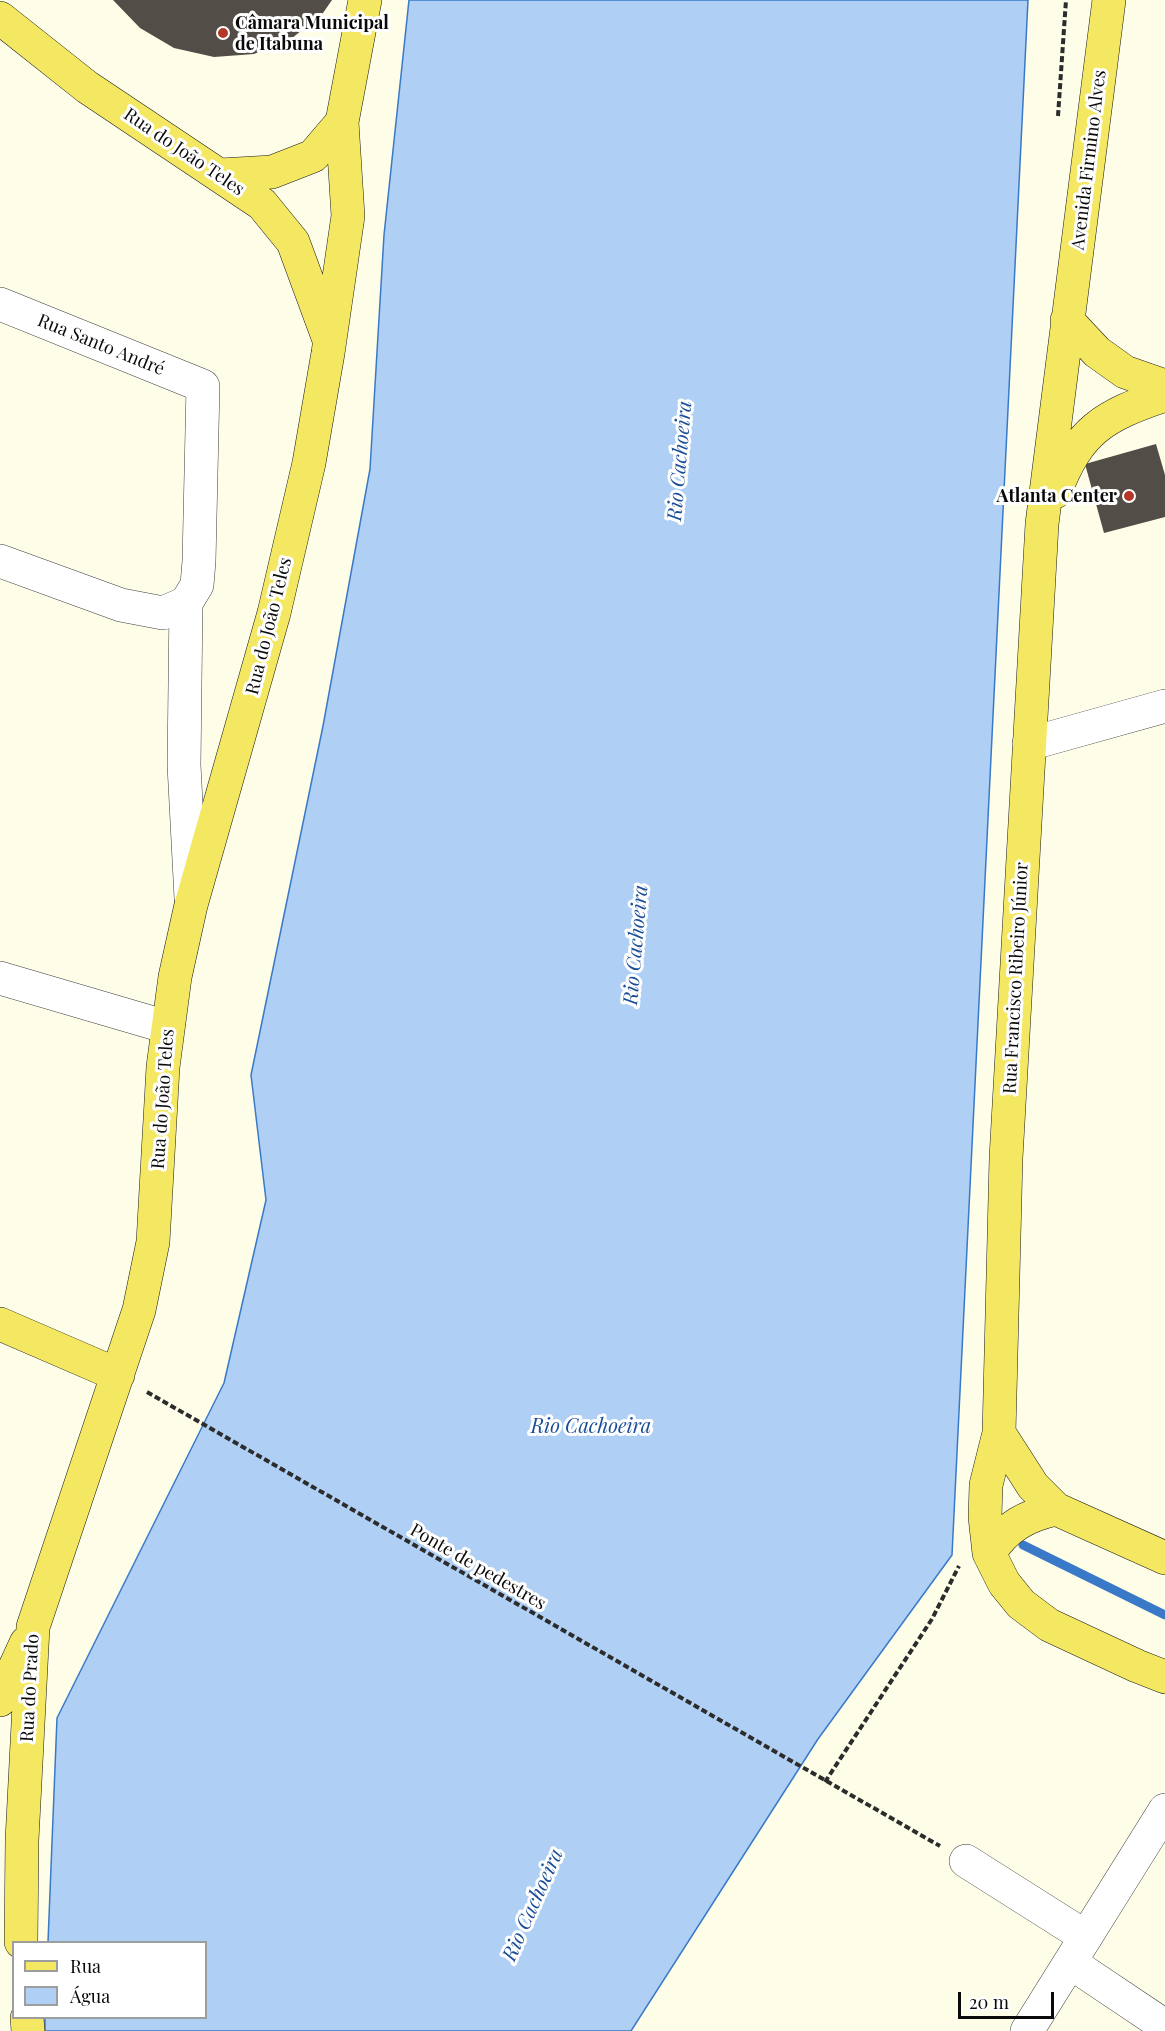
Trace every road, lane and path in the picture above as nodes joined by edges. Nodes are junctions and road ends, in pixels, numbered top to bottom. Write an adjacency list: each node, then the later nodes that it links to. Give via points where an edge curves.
1 (365, 0): 4 (main road)
2 (1110, 0): 7 (main road, Avenida Firmino Alves)
3 (0, 18): 5 (main road, Rua do João Teles, via 87,87)
4 (342, 122): 5 (main road, via 313,156 272,172); 8 (main road, via 348,216)
5 (220, 175): 8 (main road, Rua do João Teles, via 262,204 293,243)
6 (0, 304): 13 (street, Rua Santo André, via 202,386 199,561 197,585)
7 (1067, 320): 9 (main road, via 1097,352 1125,372); 11 (main road, Rua Francisco Ribeiro Júnior)
8 (329, 342): 16 (main road, Rua do João Teles, via 309,463 274,613)
9 (1165, 386)
10 (1165, 395): 11 (main road, Rua Francisco Ribeiro Júnior, via 1135,405 1094,427 1068,458)
11 (1042, 524): 15 (main road, Rua Francisco Ribeiro Júnior)
12 (0, 561): 13 (street, via 121,605 163,613)
13 (186, 603): 16 (street, via 184,765)
14 (1165, 706): 15 (street)
15 (1029, 744): 21 (main road, Rua Francisco Ribeiro Júnior, via 1006,1158)
16 (191, 905): 18 (main road, Rua do João Teles)
17 (0, 978): 18 (street)
18 (167, 1027): 20 (main road, Rua do João Teles, via 153,1242 140,1310)
19 (0, 1324): 20 (main road)
20 (118, 1375): 26 (main road, Rua do Prado); 29 (path, Ponte de pedestres)
21 (999, 1433): 22 (main road, via 1033,1486); 23 (main road, Rua Francisco Ribeiro Júnior, via 986,1485)
22 (1056, 1509): 23 (main road, via 1032,1515 1010,1527); 24 (main road)
23 (989, 1553): 27 (main road, via 1004,1583 1021,1604 1049,1625)
24 (1165, 1558)
25 (932, 1620): 29 (path)
26 (33, 1627): 28 (main road); 31 (main road, Rua do Prado)
27 (1165, 1677)
28 (0, 1700)
29 (825, 1782): 32 (path, Ponte de pedestres)
30 (1165, 1810): 34 (street)
31 (11, 1839): 33 (main road, Rua do Prado)
32 (966, 1861): 34 (street)
33 (21, 1941)
34 (1078, 1950): 35 (street); 36 (street)
35 (1165, 2026)
36 (1027, 2031)

